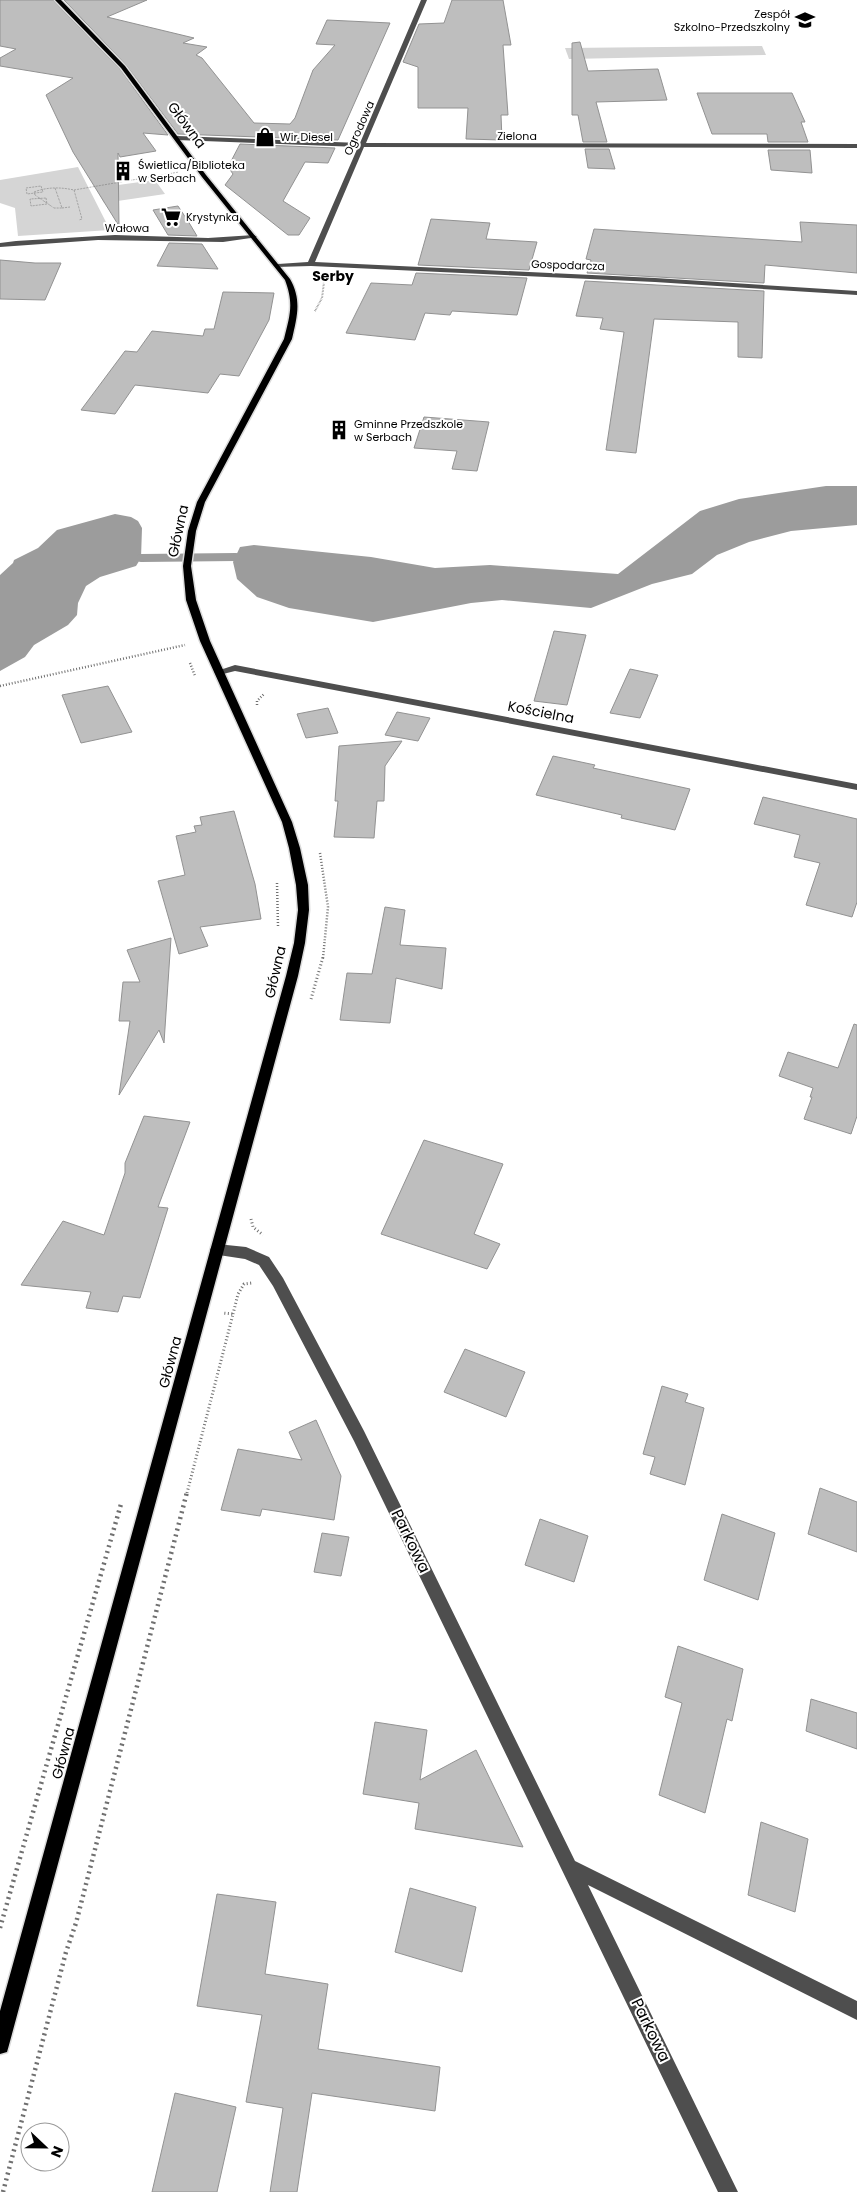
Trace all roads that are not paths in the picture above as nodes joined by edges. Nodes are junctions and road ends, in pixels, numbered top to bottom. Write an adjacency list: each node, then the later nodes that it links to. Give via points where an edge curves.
1 (58, 0): 3 (main road, Główna, via 123,68)
2 (424, 0): 4 (street, Ogrodowa)
3 (177, 138): 4 (street, Zielona); 6 (main road, Główna)
4 (362, 144): 5 (street, Zielona); 8 (street, Ogrodowa)
5 (857, 146)
6 (254, 237): 7 (street, Wałowa, via 219,241 131,237); 9 (main road, Główna)
7 (0, 245)
8 (311, 264): 9 (street, Gospodarcza); 10 (street, Gospodarcza)
9 (278, 266): 11 (main road, Główna, via 294,295 292,325 272,370 201,502 188,549 191,600)
10 (857, 293)
11 (219, 672): 12 (street, Kościelna, via 235,668); 13 (main road, Główna, via 287,822 303,895 302,925 294,960)
12 (857, 787)
13 (217, 1250): 14 (street, Parkowa, via 246,1253 264,1261 278,1282 359,1436); 16 (main road, Główna)
14 (572, 1868): 15 (street); 17 (street, Parkowa)
15 (857, 2011)
16 (0, 2045)
17 (728, 2192)

